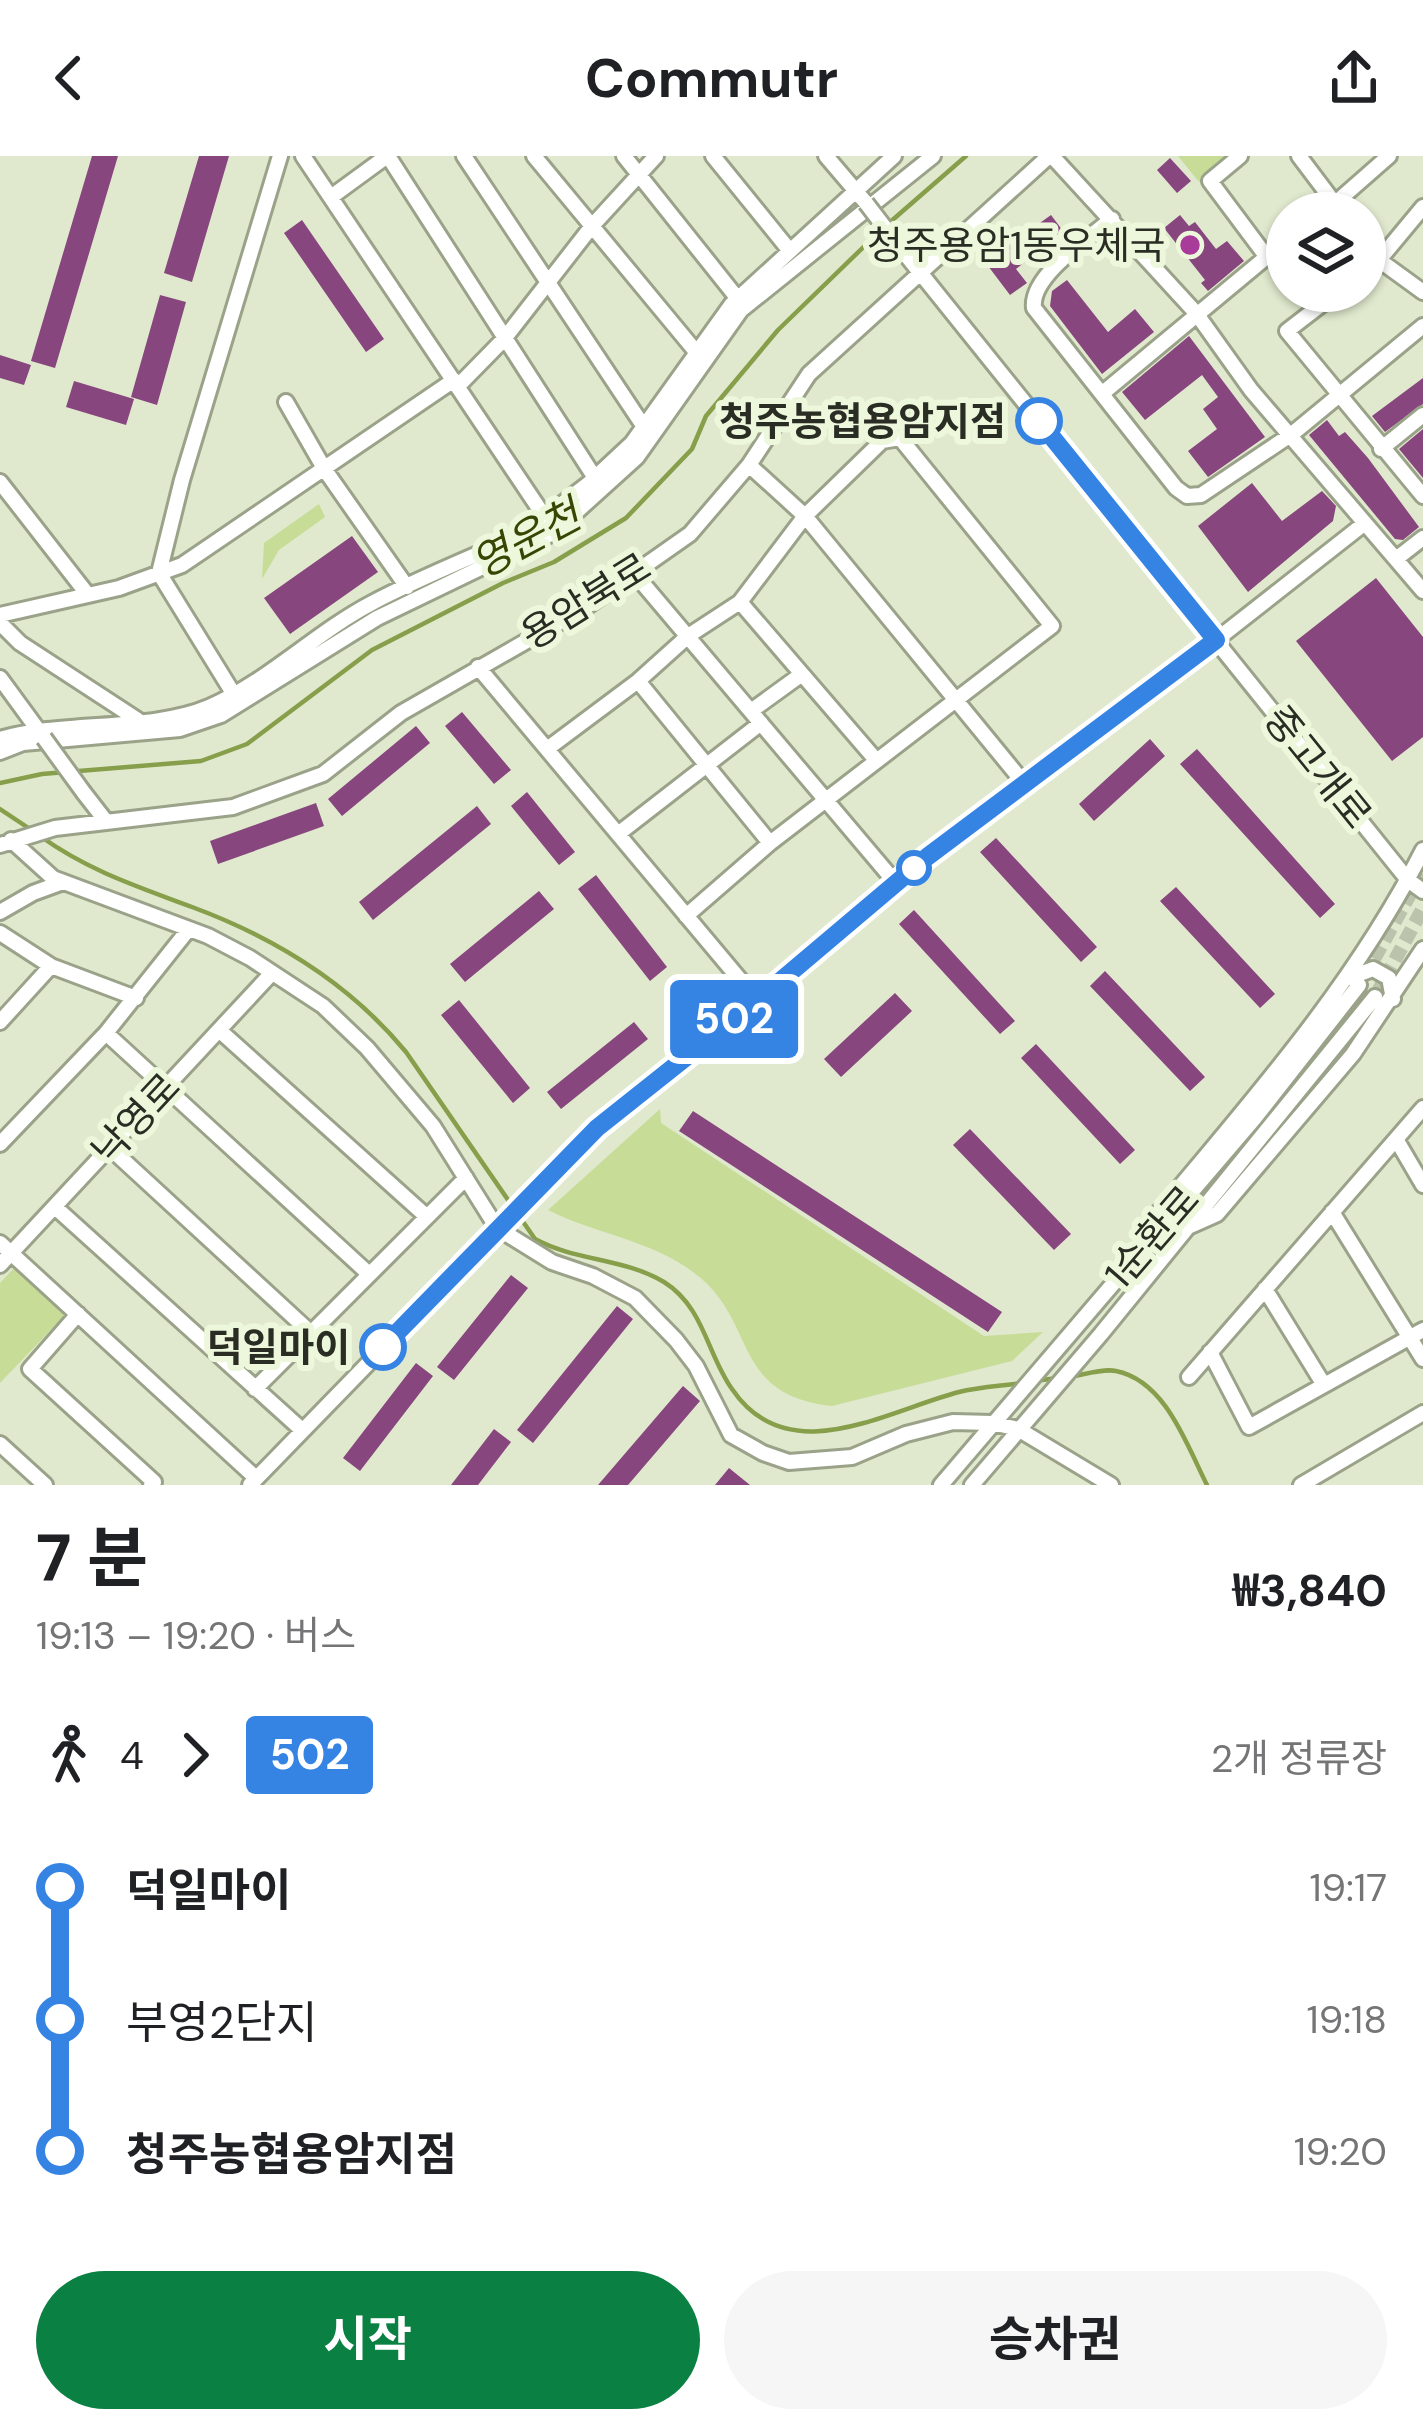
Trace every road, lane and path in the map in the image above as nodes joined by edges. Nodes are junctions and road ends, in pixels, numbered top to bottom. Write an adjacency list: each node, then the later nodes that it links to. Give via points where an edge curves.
1 (280, 156): 55 (street)
2 (303, 156): 20 (street)
3 (387, 156): 20 (street); 35 (street)
4 (464, 156): 29 (street)
5 (534, 156): 23 (street)
6 (624, 156): 16 (street)
7 (656, 156): 16 (street)
8 (713, 156): 24 (street)
9 (826, 156): 17 (street, 중고개로)
10 (894, 156): 17 (street)
11 (934, 156): 75 (street, via 741,310 637,458 553,533 376,618 221,716 180,729 23,742)
12 (1051, 156): 22 (street); 28 (street, 용암북로)
13 (1240, 156): 26 (street, via 1210,181)
14 (1298, 156): 18 (street)
15 (1389, 156): 19 (street)
16 (637, 172): 23 (street); 31 (street)
17 (854, 189): 24 (street); 28 (street, 중고개로, bridge)
18 (1322, 192)
19 (1352, 192)
20 (331, 197): 37 (street)
21 (1423, 207): 25 (street)
22 (1112, 218): 33 (street); 38 (street, via 1033,295 1034,308)
23 (592, 226): 29 (street); 36 (street)
24 (790, 251): 31 (street)
25 (1386, 252)
26 (1266, 256): 33 (street)
27 (1386, 265): 30 (street)
28 (920, 274): 45 (street, 용암북로, via 809,374); 63 (street, 중고개로)
29 (548, 283): 35 (street); 42 (street)
30 (1423, 292)
31 (738, 299): 36 (street)
32 (1312, 312): 39 (street, via 1287,331)
33 (1196, 313): 38 (street); 43 (street)
34 (1423, 326): 39 (street)
35 (504, 339): 37 (street); 47 (street)
36 (697, 352): 42 (street)
37 (456, 383): 46 (street); 51 (street)
38 (1104, 392): 43 (street, via 1187,496 1202,495)
39 (1338, 395): 43 (street); 44 (street)
40 (286, 402): 46 (street)
41 (1423, 415): 44 (street)
42 (644, 427): 47 (street)
43 (1292, 434): 52 (street)
44 (1381, 449): 49 (street)
45 (749, 465): 50 (street); 56 (street, 용암북로, via 690,534)
46 (326, 470): 55 (street); 57 (street)
47 (595, 478): 51 (street)
48 (0, 482): 59 (street)
49 (1423, 496)
50 (805, 516): 60 (street); 69 (street); 69 (street, via 882,441 900,438 1052,626)
51 (546, 519): 57 (street)
52 (1365, 523): 54 (street); 63 (street)
53 (1423, 538): 54 (street)
54 (1396, 559): 58 (street)
55 (159, 573): 59 (street); 68 (street)
56 (634, 573): 62 (street); 64 (street, 용암북로)
57 (406, 587): 68 (street)
58 (1423, 591)
59 (88, 595): 61 (street)
60 (740, 602): 62 (street); 65 (street)
61 (0, 619): 71 (street, via 20,643)
62 (688, 636): 67 (street); 70 (street)
63 (1216, 640): 78 (street); 85 (street, 중고개로)
64 (478, 668): 74 (street); 80 (street, 용암북로, via 401,713 323,774 233,807)
65 (802, 674): 70 (street); 76 (street)
66 (0, 678): 72 (street)
67 (638, 681): 74 (street); 77 (street)
68 (233, 693): 71 (street, via 183,715)
69 (955, 698): 76 (street); 78 (street)
70 (756, 717): 77 (street); 79 (street)
71 (138, 720): 72 (street)
72 (40, 733): 73 (street); 80 (street, bridge)
73 (0, 739)
74 (547, 749): 81 (street)
75 (0, 752)
76 (876, 760): 79 (street)
77 (707, 765): 81 (street); 83 (street)
78 (1023, 782): 87 (street)
79 (823, 801): 83 (street); 87 (street)
80 (105, 820): 82 (street, 용암북로)
81 (618, 834): 90 (street)
82 (6, 843): 86 (street)
83 (770, 843): 90 (street)
84 (1423, 850): 85 (street, 1순환로)
85 (1408, 880): 88 (street, 중고개로); 96 (street, 1순환로)
86 (63, 882): 89 (street); 91 (street)
87 (896, 882): 100 (street)
88 (1423, 891)
89 (0, 912)
90 (686, 916): 100 (street)
91 (188, 930): 95 (street); 98 (street)
92 (0, 933): 94 (street)
93 (1423, 949): 99 (street)
94 (51, 966): 98 (street); 101 (street)
95 (272, 973): 102 (street, 낙영로); 109 (street, via 367,1048)
96 (1353, 982): 99 (street, via 1373,969 1389,978); 128 (street, 1순환로)
97 (1375, 997): 115 (street, 1순환로)
98 (136, 998): 103 (street)
99 (1393, 999): 115 (street, via 1216,1214)
100 (758, 1000): 114 (street, via 597,1128)
101 (0, 1022)
102 (219, 1030): 104 (street, 낙영로); 113 (street)
103 (106, 1033): 104 (street); 107 (street)
104 (164, 1089): 108 (street, 낙영로); 117 (street)
105 (1423, 1108): 106 (street)
106 (1396, 1139): 110 (street); 112 (street)
107 (0, 1144)
108 (110, 1148): 111 (street, 낙영로); 120 (street)
109 (466, 1178): 113 (street); 114 (street)
110 (1423, 1185)
111 (55, 1207): 116 (street, 낙영로); 126 (street)
112 (1332, 1212): 118 (street); 121 (street)
113 (426, 1216): 117 (street)
114 (501, 1223): 128 (street, via 551,1262 635,1298 696,1366 731,1435 763,1453 789,1462 852,1457 953,1422); 129 (street)
115 (1186, 1228): 130 (street, 1순환로)
116 (4, 1253): 119 (street)
117 (364, 1279): 120 (street)
118 (1265, 1289): 122 (street); 125 (street)
119 (78, 1314): 132 (street); 133 (street, via 30,1369)
120 (311, 1333): 126 (street)
121 (1417, 1333): 123 (street); 125 (street)
122 (1210, 1352): 124 (street); 125 (street, via 1249,1427)
123 (1423, 1359)
124 (1189, 1377)
125 (1324, 1385)
126 (255, 1389): 129 (street)
127 (1423, 1413): 138 (street)
128 (992, 1423): 130 (street); 135 (street, 1순환로)
129 (302, 1430): 132 (street)
130 (1018, 1430): 136 (street, 1순환로); 137 (street)
131 (0, 1444): 134 (street)
132 (253, 1482)
133 (152, 1483)
134 (45, 1485)
135 (940, 1485)
136 (972, 1485)
137 (1112, 1485)
138 (1300, 1485)

